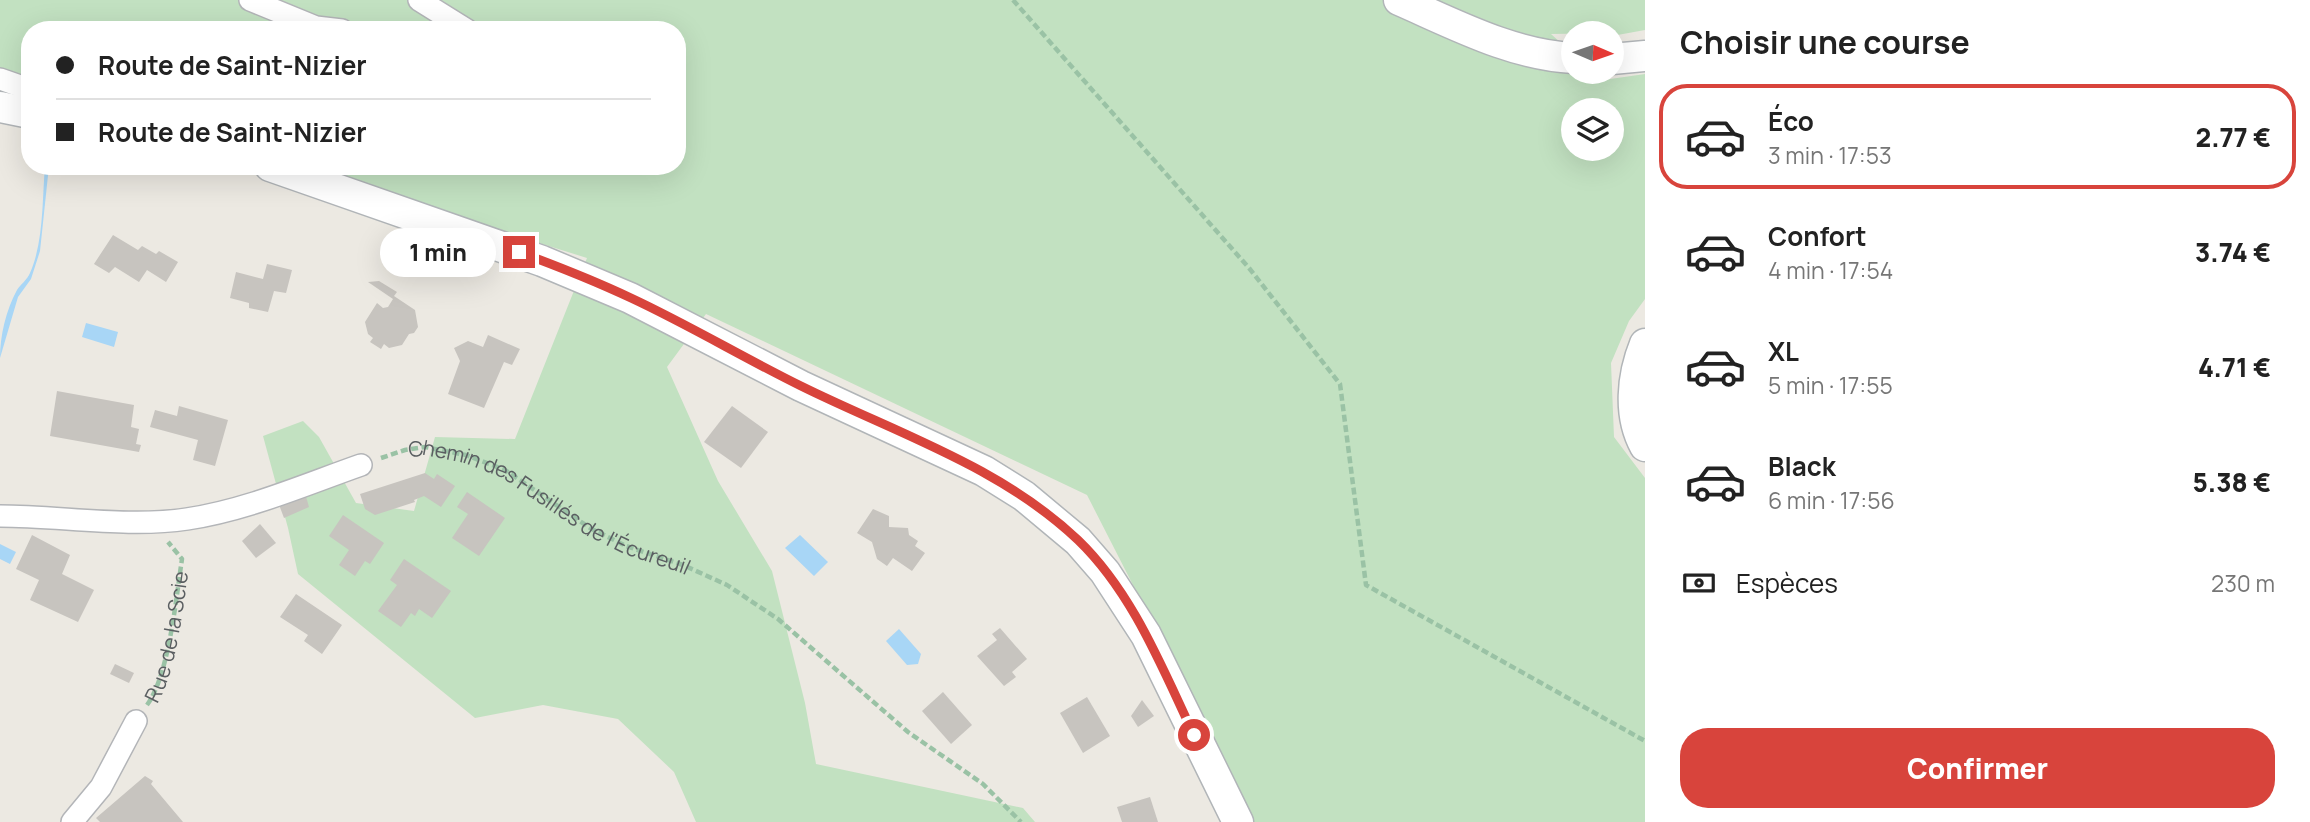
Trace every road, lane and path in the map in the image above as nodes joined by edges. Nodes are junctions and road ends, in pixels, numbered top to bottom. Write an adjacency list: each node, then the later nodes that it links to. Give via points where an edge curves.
1 (250, 0): 5 (street)
2 (419, 0): 6 (street)
3 (1013, 0): 21 (path, via 1249,268 1340,384 1366,585)
4 (1399, 0): 7 (main road, via 1522,49)
5 (303, 21)
6 (453, 21)
7 (1561, 56)
8 (1645, 56): 9 (main road)
9 (1624, 58)
10 (0, 79): 11 (street)
11 (21, 87)
12 (0, 107): 13 (main road)
13 (21, 111)
14 (296, 175): 24 (main road, via 542,261 630,298 801,386 984,471 1024,496 1078,541 1129,606)
15 (1645, 344): 16 (main road, via 1635,376 1633,406)
16 (1645, 446)
17 (361, 465): 19 (street, via 223,512); 23 (path, Chemin des Fusillés de l'Écureuil, via 425,447 466,455 505,470 590,528 727,586 778,620 908,732 984,784)
18 (0, 516): 19 (street)
19 (152, 522): 20 (path, Rue de la Scie, via 182,559 157,692)
20 (136, 721): 22 (street, Rue de la Scie, via 101,787)
21 (1645, 741)
22 (72, 822)
23 (1021, 822)
24 (1238, 822)

